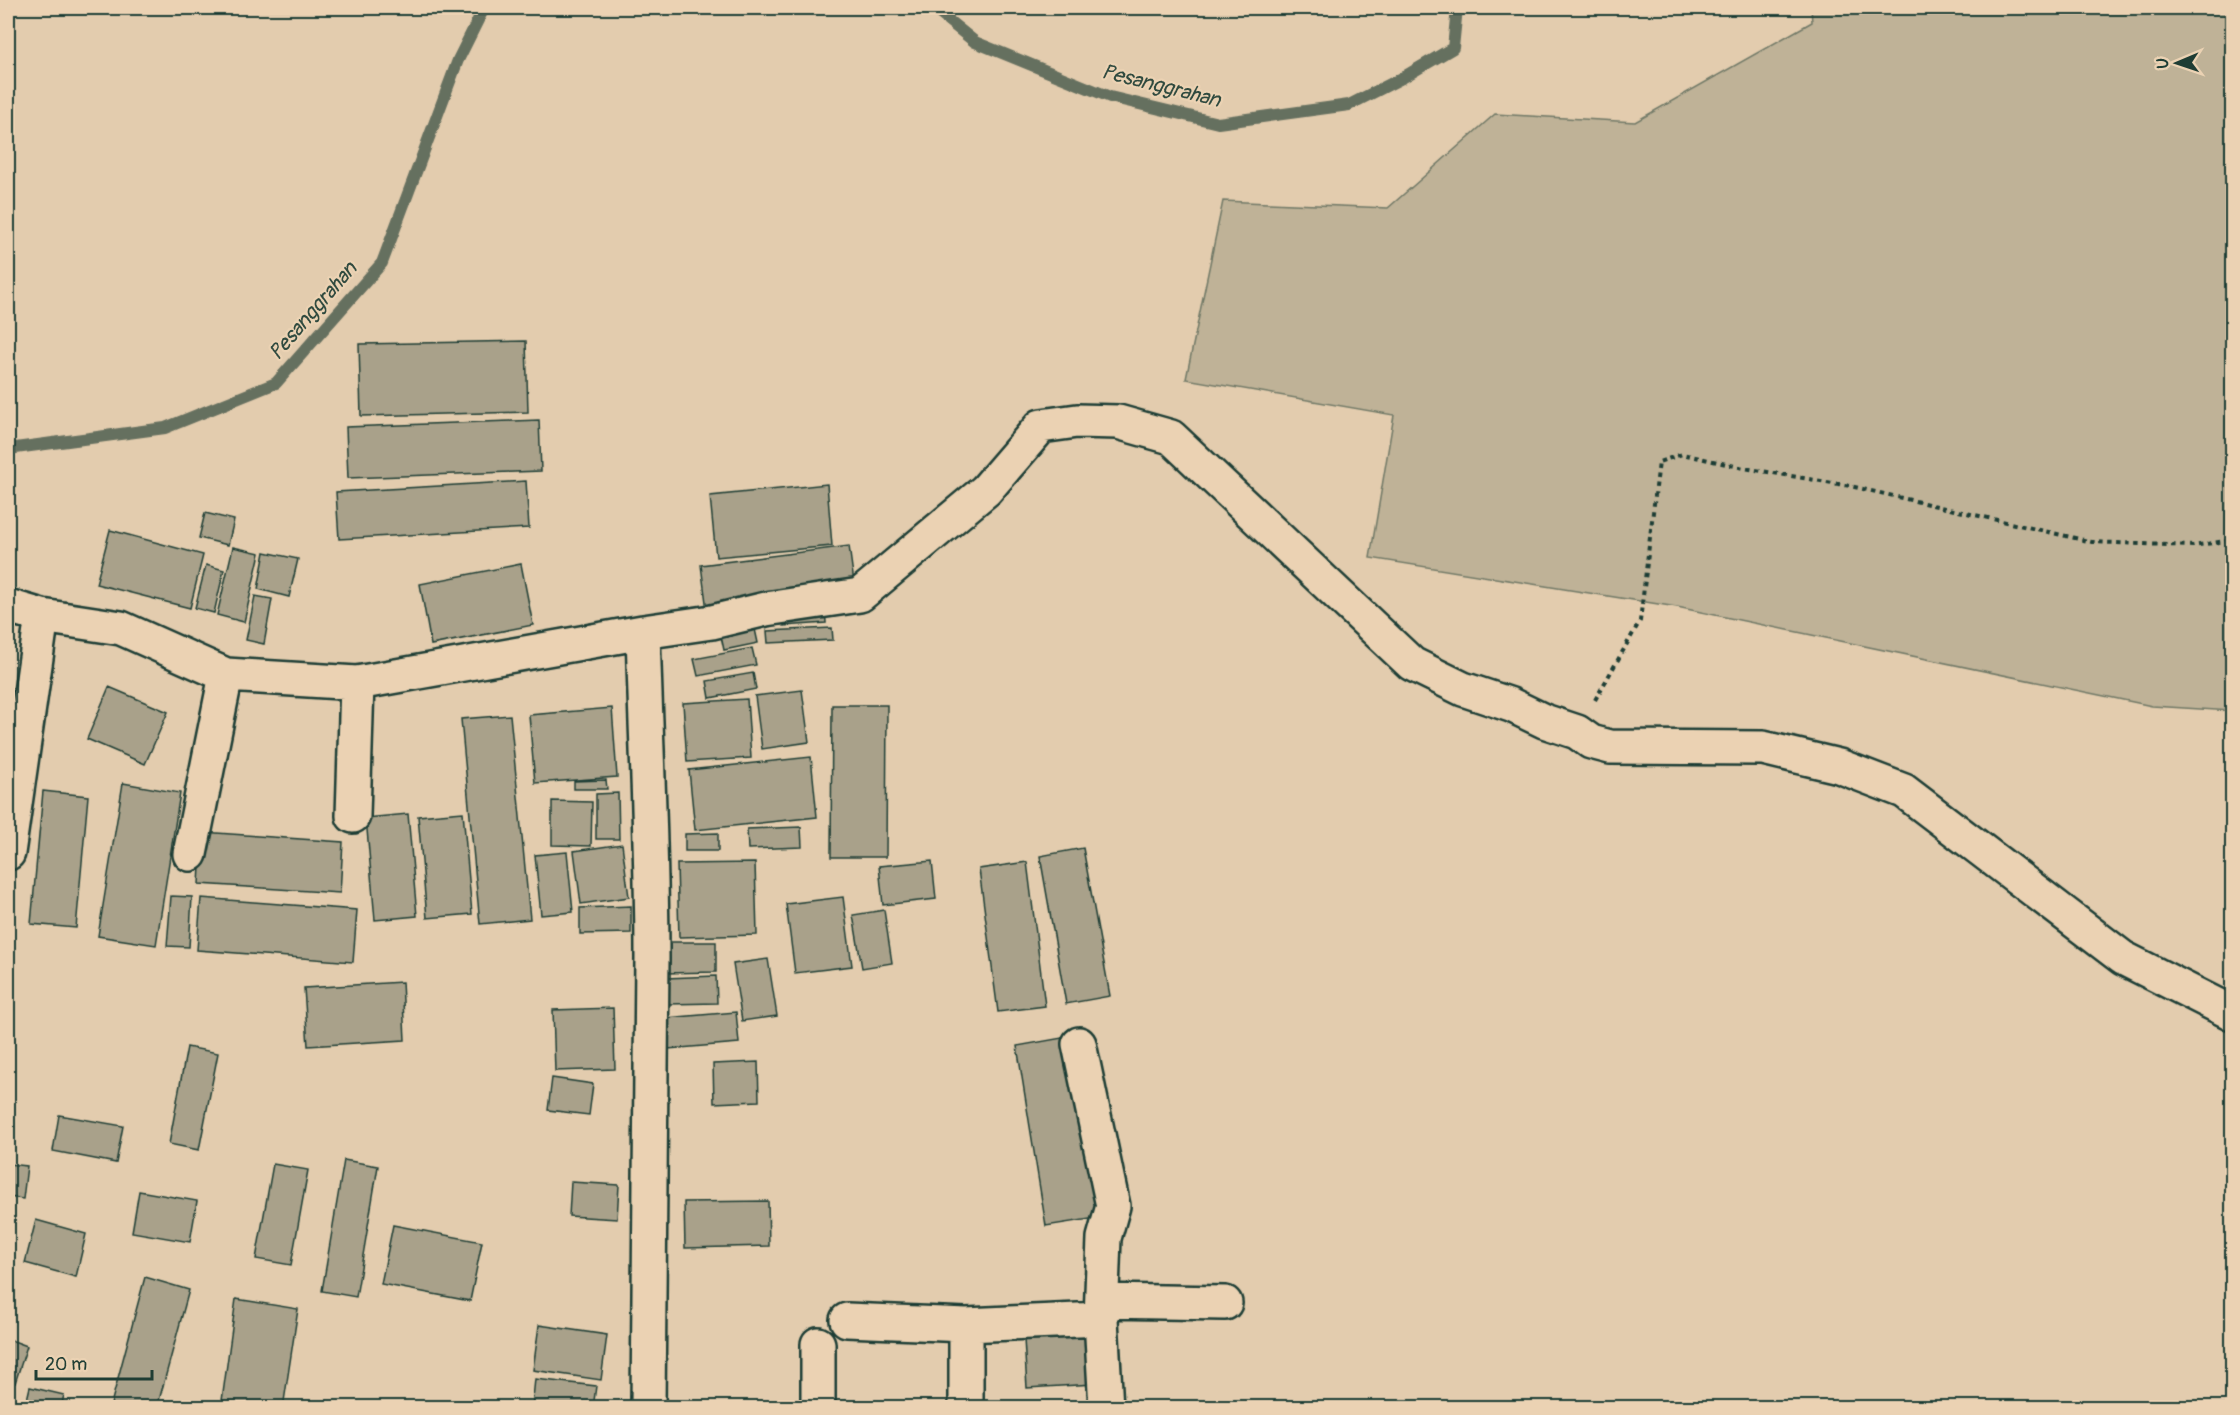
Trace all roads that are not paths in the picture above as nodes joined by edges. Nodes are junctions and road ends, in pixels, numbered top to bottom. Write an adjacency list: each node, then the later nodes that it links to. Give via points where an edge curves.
1 (8, 606): 2 (street)
2 (42, 616): 4 (street, via 121,628); 7 (street)
3 (643, 632): 5 (street); 9 (street, via 860,595 986,490 1041,426 1077,421 1119,422 1171,437 1412,664 1463,689 1610,747 1763,748 1839,766 1904,791 2123,958); 16 (street, via 652,957)
4 (226, 675): 5 (street); 8 (street)
5 (357, 683): 6 (street)
6 (353, 816)
7 (8, 853)
8 (190, 854)
9 (2232, 1013)
10 (1079, 1044): 12 (street, via 1113,1206 1104,1238)
11 (1226, 1303): 12 (street)
12 (1101, 1310): 14 (street); 19 (street)
13 (847, 1320): 14 (street)
14 (966, 1324): 18 (street)
15 (818, 1344): 17 (street)
16 (648, 1407)
17 (818, 1407)
18 (966, 1407)
19 (1107, 1407)

